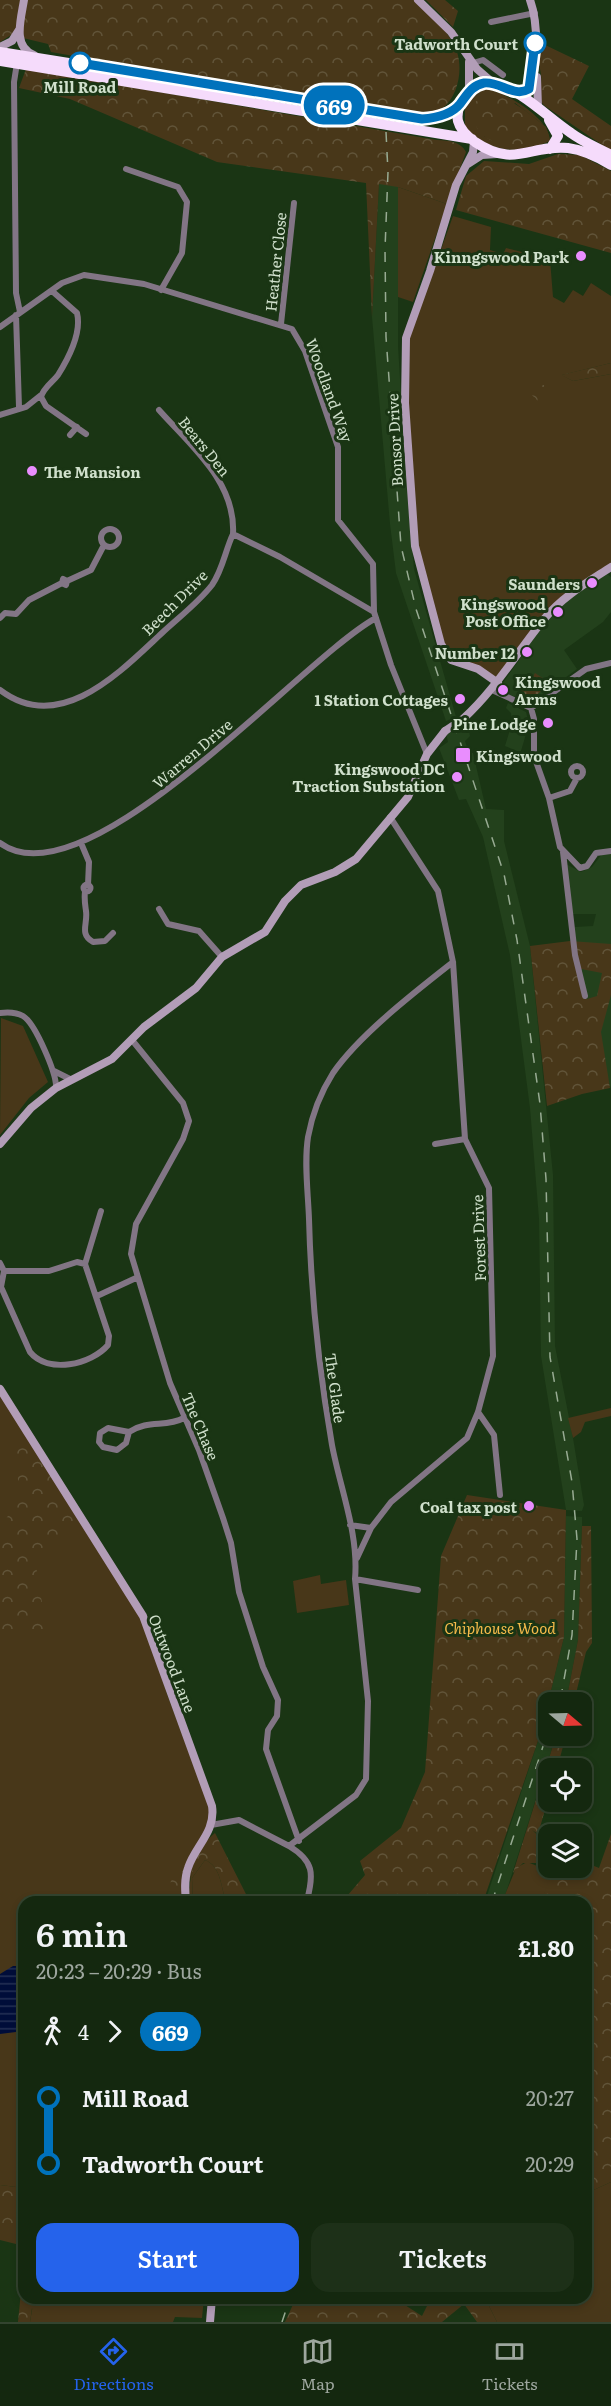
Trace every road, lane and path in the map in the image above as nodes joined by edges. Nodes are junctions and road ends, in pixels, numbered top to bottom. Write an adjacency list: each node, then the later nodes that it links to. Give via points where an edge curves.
1 (24, 0): 6 (main road)
2 (418, 0): 8 (main road)
3 (530, 0): 4 (main road)
4 (535, 13): 5 (street); 14 (main road)
5 (491, 22)
6 (21, 24): 7 (main road, via 12,41); 10 (main road, via 23,48)
7 (0, 47)
8 (465, 51): 13 (main road); 17 (main road, via 470,67)
9 (0, 52): 10 (highway)
10 (35, 56): 19 (highway, via 406,118 439,116)
11 (0, 61): 12 (highway)
12 (17, 62): 21 (highway); 31 (street, via 14,82)
13 (473, 63): 15 (street, via 483,60); 16 (main road)
14 (534, 68): 18 (main road, via 529,89); 20 (main road, via 535,99)
15 (503, 75)
16 (493, 83): 17 (highway, via 477,85); 18 (highway)
17 (469, 91): 19 (highway)
18 (512, 91): 20 (highway)
19 (460, 105): 21 (highway, via 459,124)
20 (542, 112): 22 (highway, via 558,136); 24 (highway)
21 (473, 140): 23 (highway); 27 (main road, Bonsor Drive, via 473,152)
22 (550, 150): 23 (highway); 25 (highway, via 583,151)
23 (506, 155): 27 (main road, via 482,155)
24 (611, 156)
25 (611, 165)
26 (126, 169): 29 (street, via 178,187 188,202 182,253)
27 (463, 169): 47 (main road, Bonsor Drive, via 406,338 405,403 412,512 422,579 444,651 451,660 478,669)
28 (294, 203): 32 (street, Heather Close)
29 (161, 290): 30 (street, Woodland Way, via 126,279 84,274 68,279); 32 (street, Woodland Way)
30 (52, 291): 31 (street, Woodland Way); 34 (street, via 77,313 78,328 57,376)
31 (18, 314): 33 (street, Woodland Way); 35 (street)
32 (281, 324): 44 (street, Woodland Way, via 292,329 300,340 334,433 340,461 336,515 373,564)
33 (0, 327)
34 (41, 395): 35 (street); 38 (street, via 46,406)
35 (20, 407): 37 (street)
36 (159, 410): 41 (street, Bears Den, via 204,460 224,490 232,514)
37 (0, 415)
38 (77, 427): 39 (street); 40 (street)
39 (86, 434)
40 (70, 435)
41 (233, 534): 44 (street, via 280,557); 48 (street, Beech Drive, via 224,561 207,591 101,688 66,702 44,705 15,699)
42 (104, 545): 45 (street, via 91,570 29,600 16,614 4,613)
43 (611, 567): 47 (main road, via 580,585 546,617)
44 (375, 615): 50 (street, Woodland Way); 55 (street, Warren Drive, via 141,810)
45 (0, 618)
46 (611, 663): 49 (street, via 586,669)
47 (495, 686): 49 (street); 50 (main road, bridge, via 463,720 445,731)
48 (0, 690)
49 (531, 708): 52 (street, via 534,756)
50 (427, 754): 53 (main road, via 408,797)
51 (577, 778): 52 (street, via 570,791)
52 (549, 798): 57 (street)
53 (390, 817): 60 (main road, via 347,866 301,885 265,932); 61 (street, Forest Drive, via 438,891)
54 (0, 843): 55 (street, Warren Drive, via 20,852 36,853)
55 (81, 843): 59 (street, via 89,862 83,928 93,942 101,942)
56 (611, 850): 57 (street, via 596,853 587,866 580,868)
57 (563, 852): 62 (street, via 575,955)
58 (159, 909): 60 (street, via 168,924 199,931)
59 (113, 933)
60 (222, 957): 64 (main road, via 196,988)
61 (453, 962): 68 (street, Forest Drive); 82 (street, The Glade, via 363,1040 333,1073 316,1106 308,1138 310,1251 322,1384)
62 (585, 996)
63 (0, 1013): 65 (street, via 15,1013 28,1020)
64 (132, 1040): 66 (main road, via 112,1059); 75 (street, The Chase, via 183,1102 189,1121 133,1230 131,1254)
65 (53, 1071): 66 (street); 67 (street)
66 (70, 1078): 67 (main road)
67 (56, 1088): 69 (main road, via 31,1108)
68 (465, 1138): 70 (street); 78 (street, Forest Drive, via 489,1188 491,1210 493,1356)
69 (0, 1144)
70 (435, 1144)
71 (101, 1211): 73 (street)
72 (0, 1263): 74 (street)
73 (85, 1264): 74 (street, via 77,1262 49,1271); 76 (street)
74 (4, 1271): 76 (street, via 3,1292 30,1352 46,1365 69,1363 108,1345)
75 (136, 1278): 76 (street); 79 (street, The Chase)
76 (97, 1296)
77 (0, 1389): 87 (main road, Outwood Lane, via 143,1616 212,1806)
78 (478, 1412): 81 (street, via 494,1435); 83 (street, Forest Drive, via 467,1438 391,1502)
79 (184, 1418): 80 (street, via 167,1424 147,1423); 88 (street, The Chase, via 200,1450 223,1518 239,1592 278,1700 266,1749)
80 (129, 1432): 80 (street, via 108,1428 100,1433 99,1442 106,1449 121,1448)
81 (500, 1495)
82 (350, 1525): 83 (street); 84 (street, The Glade)
83 (371, 1528): 84 (street, Forest Drive)
84 (357, 1558): 85 (street, The Glade)
85 (355, 1579): 86 (street); 88 (street, The Glade, via 368,1701 366,1779 356,1795)
86 (418, 1590)
87 (211, 1825): 89 (street, via 239,1820); 90 (main road, via 188,1869)
88 (299, 1841): 89 (street, The Glade)
89 (289, 1846): 91 (street, via 301,1853 309,1866 312,1878)
90 (186, 1896)
91 (308, 1896)
92 (212, 2304): 93 (main road)
93 (210, 2322)

